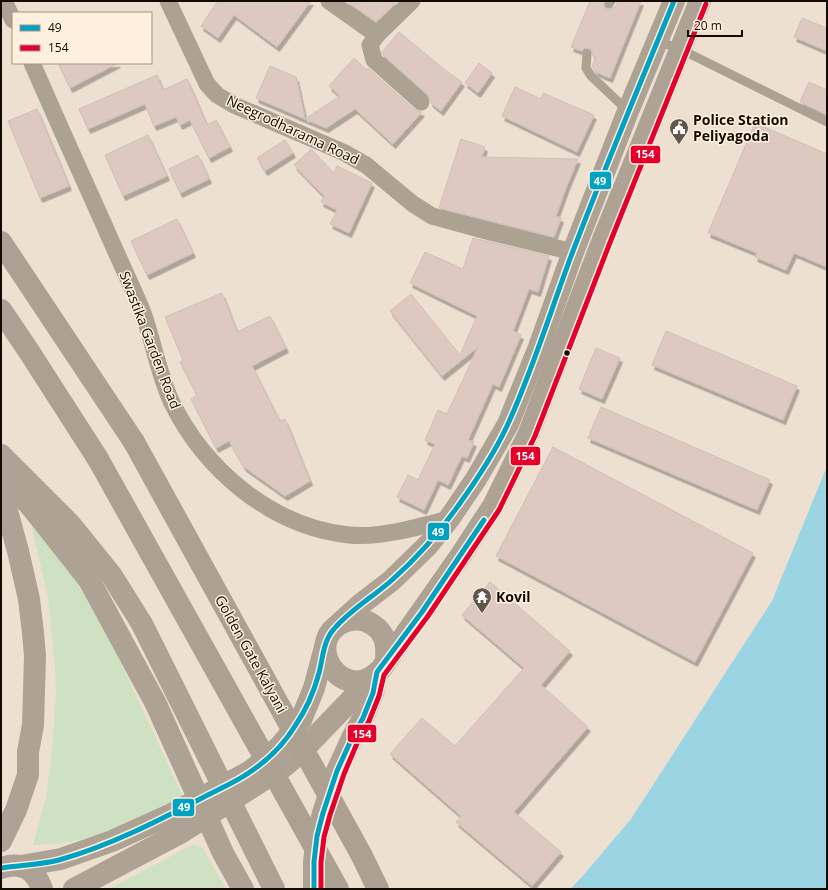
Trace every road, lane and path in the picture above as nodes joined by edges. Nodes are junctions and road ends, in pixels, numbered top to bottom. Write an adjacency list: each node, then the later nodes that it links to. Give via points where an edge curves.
1 (4, 1): 7 (street)
2 (168, 1): 17 (street, Neegrodharama Road, via 207,84 217,95 343,152 366,165 413,204 432,216)
3 (329, 1): 8 (street)
4 (412, 1): 8 (street)
5 (700, 1): 10 (highway)
6 (670, 2): 9 (highway)
7 (12, 18)
8 (377, 35): 13 (street, via 370,45 374,60)
9 (658, 41): 10 (lane); 14 (highway)
10 (680, 49): 15 (lane); 24 (highway, via 529,434 493,506 453,568)
11 (587, 54): 14 (lane, via 586,68 591,76)
12 (32, 64): 22 (street, Swastika Garden Road, via 142,312 171,400 182,421 212,461 257,501 303,524 330,531 350,535 378,534)
13 (421, 102)
14 (628, 111): 17 (highway)
15 (827, 122)
16 (1, 242): 33 (highway, Golden Gate Kalyani, bridge, via 134,442)
17 (573, 252): 22 (highway, via 508,424)
18 (1, 310): 32 (highway, bridge, via 98,459)
19 (1, 455): 30 (highway, via 90,547 142,624)
20 (1, 479): 29 (highway, via 41,519 95,591 156,704 223,853)
21 (1, 489): 25 (highway, via 29,599 35,656 33,725 28,752 28,775 16,810)
22 (449, 519): 23 (highway, via 410,564 355,609)
23 (332, 634): 24 (highway, via 346,621 356,619 372,623 380,630 387,649); 24 (highway, via 325,648 327,660 338,675 355,681 367,679); 26 (highway, via 300,720 266,760 172,814 112,840 61,859)
24 (382, 666): 28 (highway, via 298,755 282,768 182,832); 31 (highway, via 368,706 337,770 323,813 317,836)
25 (1, 841)
26 (11, 867): 27 (highway, via 30,870)
27 (42, 889)
28 (74, 889)
29 (243, 889)
30 (274, 889)
31 (314, 889)
32 (338, 889)
33 (378, 889)

